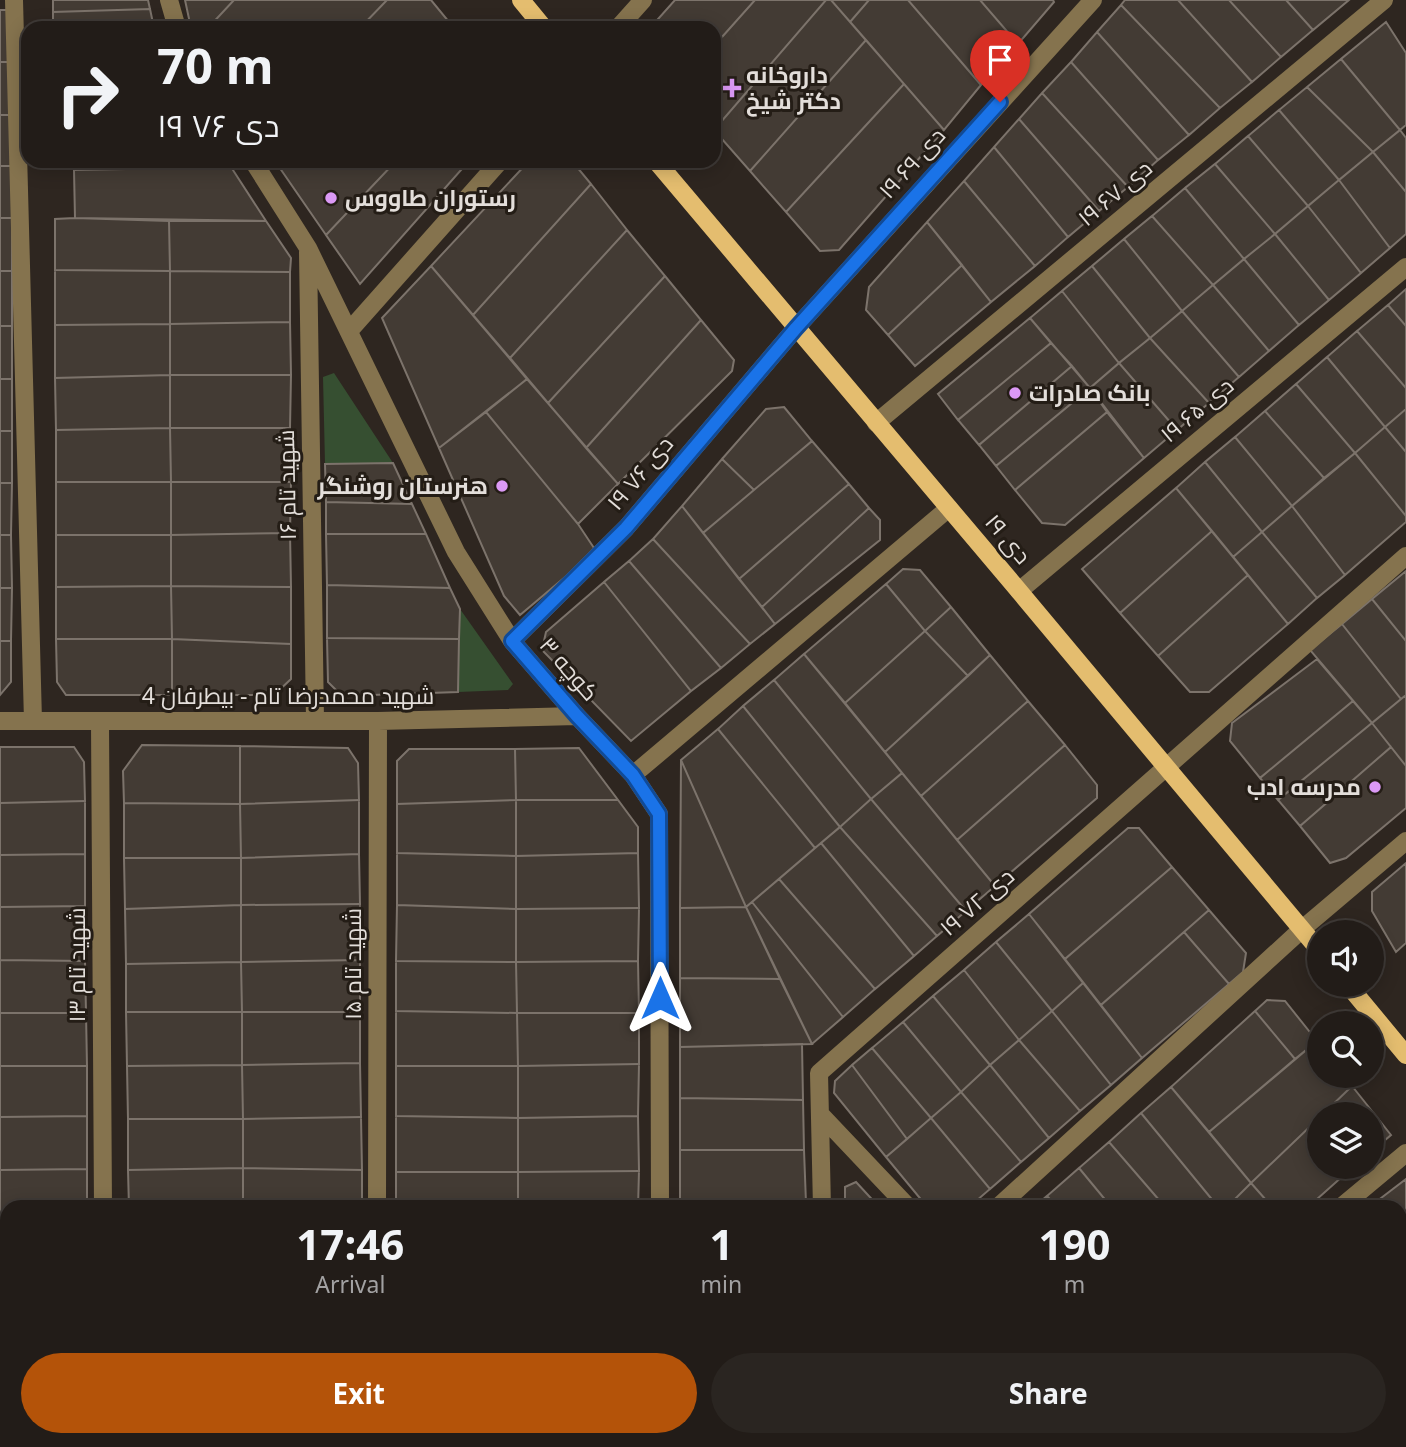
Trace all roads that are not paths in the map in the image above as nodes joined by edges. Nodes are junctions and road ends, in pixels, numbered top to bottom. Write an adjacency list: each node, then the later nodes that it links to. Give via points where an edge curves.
1 (13, 0): 25 (street)
2 (169, 0): 7 (street)
3 (521, 0): 8 (main road)
4 (643, 0): 9 (street)
5 (1093, 0): 15 (street, ۱۹ دی ۶۹)
6 (1384, 0): 17 (street, ۱۹ دی ۶۷)
7 (175, 21)
8 (538, 21)
9 (624, 21)
10 (257, 168): 13 (street, کوچه ۳)
11 (494, 168): 16 (street)
12 (662, 168): 15 (main road, ۱۹ دی)
13 (308, 248): 16 (street, کوچه ۳); 23 (street, شهید تام ۱۶)
14 (1406, 267): 20 (street, ۱۹ دی ۶۵)
15 (796, 328): 17 (main road, ۱۹ دی); 21 (street, ۱۹ دی ۷۶, via 626,528)
16 (349, 330): 21 (street, کوچه ۳, via 456,552)
17 (876, 423): 18 (main road, ۱۹ دی)
18 (949, 508): 20 (main road, ۱۹ دی); 29 (street)
19 (1406, 556): 28 (street, ۱۹ دی ۷۲)
20 (1019, 591): 28 (main road, ۱۹ دی)
21 (512, 641): 22 (street, کوچه ۳)
22 (577, 716): 26 (street, شهید محمدرضا تام - بیطرفان 4); 29 (street, کوچه ۳)
23 (315, 720): 26 (street, شهید محمدرضا تام - بیطرفان 4); 27 (street, شهید محمدرضا تام - بیطرفان 4)
24 (0, 721): 25 (street, شهید محمدرضا تام - بیطرفان 4)
25 (33, 721): 27 (street, شهید محمدرضا تام - بیطرفان 4)
26 (377, 721): 38 (street, شهید تام ۱۵)
27 (100, 722): 37 (street, شهید تام ۱۳)
28 (1167, 767): 31 (main road, ۱۹ دی); 35 (street, ۱۹ دی ۷۲, via 819,1073)
29 (633, 775): 39 (street, کوچه ۳, via 659,814)
30 (1406, 841): 31 (street)
31 (1301, 930): 32 (main road, ۱۹ دی); 42 (street)
32 (1307, 937)
33 (1358, 997): 34 (main road)
34 (1406, 1055)
35 (820, 1114): 40 (street); 41 (street)
36 (1406, 1153): 43 (street)
37 (103, 1200)
38 (377, 1200)
39 (660, 1200)
40 (822, 1200)
41 (901, 1200)
42 (1006, 1200)
43 (1349, 1200)

